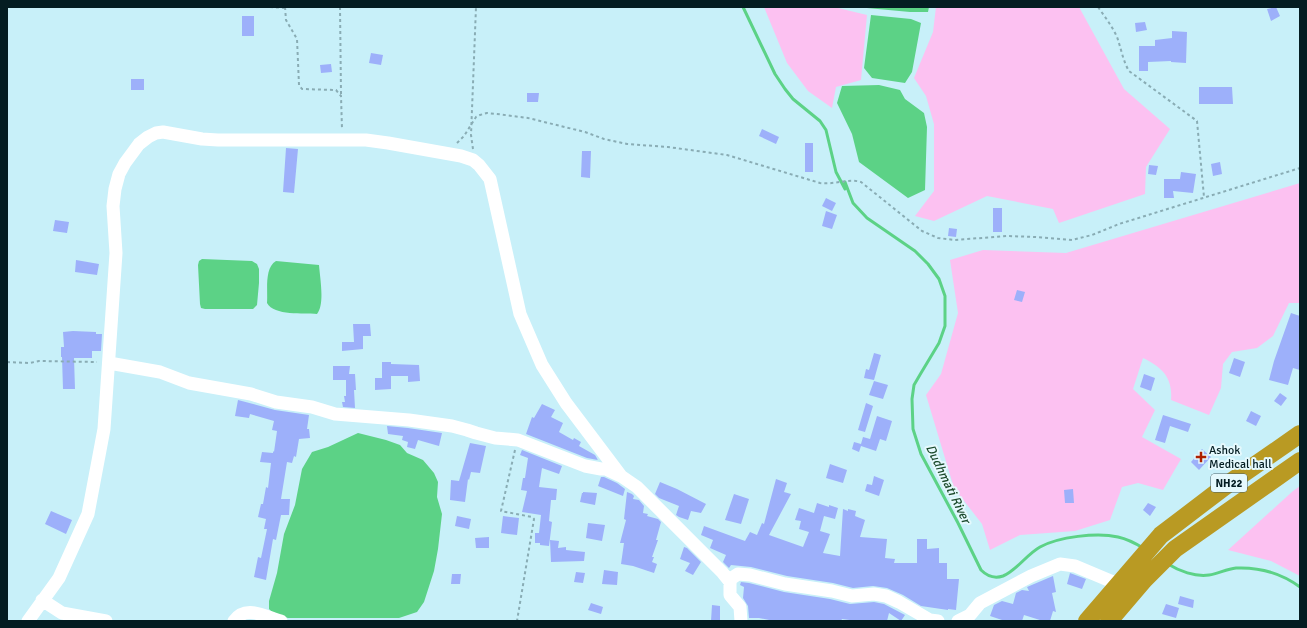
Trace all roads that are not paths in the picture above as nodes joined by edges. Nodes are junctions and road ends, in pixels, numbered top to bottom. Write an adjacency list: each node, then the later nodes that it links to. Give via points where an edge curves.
1 (109, 363): 4 (street, via 160,372 189,384 251,394 335,414 452,426 476,434 518,440 585,466 606,469); 4 (street, via 116,253 113,206 115,189 125,163 148,137 163,132 218,140 350,140 381,142 461,156 473,160 490,179 520,314 542,365 566,404); 7 (street, via 104,429 88,514 59,578)
2 (1300, 434): 5 (highway, NH22, via 1228,484 1162,535)
3 (1300, 461): 5 (highway, NH22)
4 (621, 476): 6 (street, via 637,487)
5 (1132, 577): 14 (street, via 1113,582 1075,566 1060,564 980,602 970,615); 15 (highway, NH22); 16 (highway, NH22)
6 (730, 582): 12 (street, via 730,595 740,607); 13 (street, via 738,574 750,575 852,596 886,596 930,620)
7 (42, 600): 8 (street); 9 (street, via 62,613)
8 (28, 621)
9 (106, 621)
10 (234, 621): 11 (street, via 237,616 247,612)
11 (281, 621)
12 (741, 621)
13 (938, 621)
14 (958, 621)
15 (1087, 621)
16 (1109, 621)

